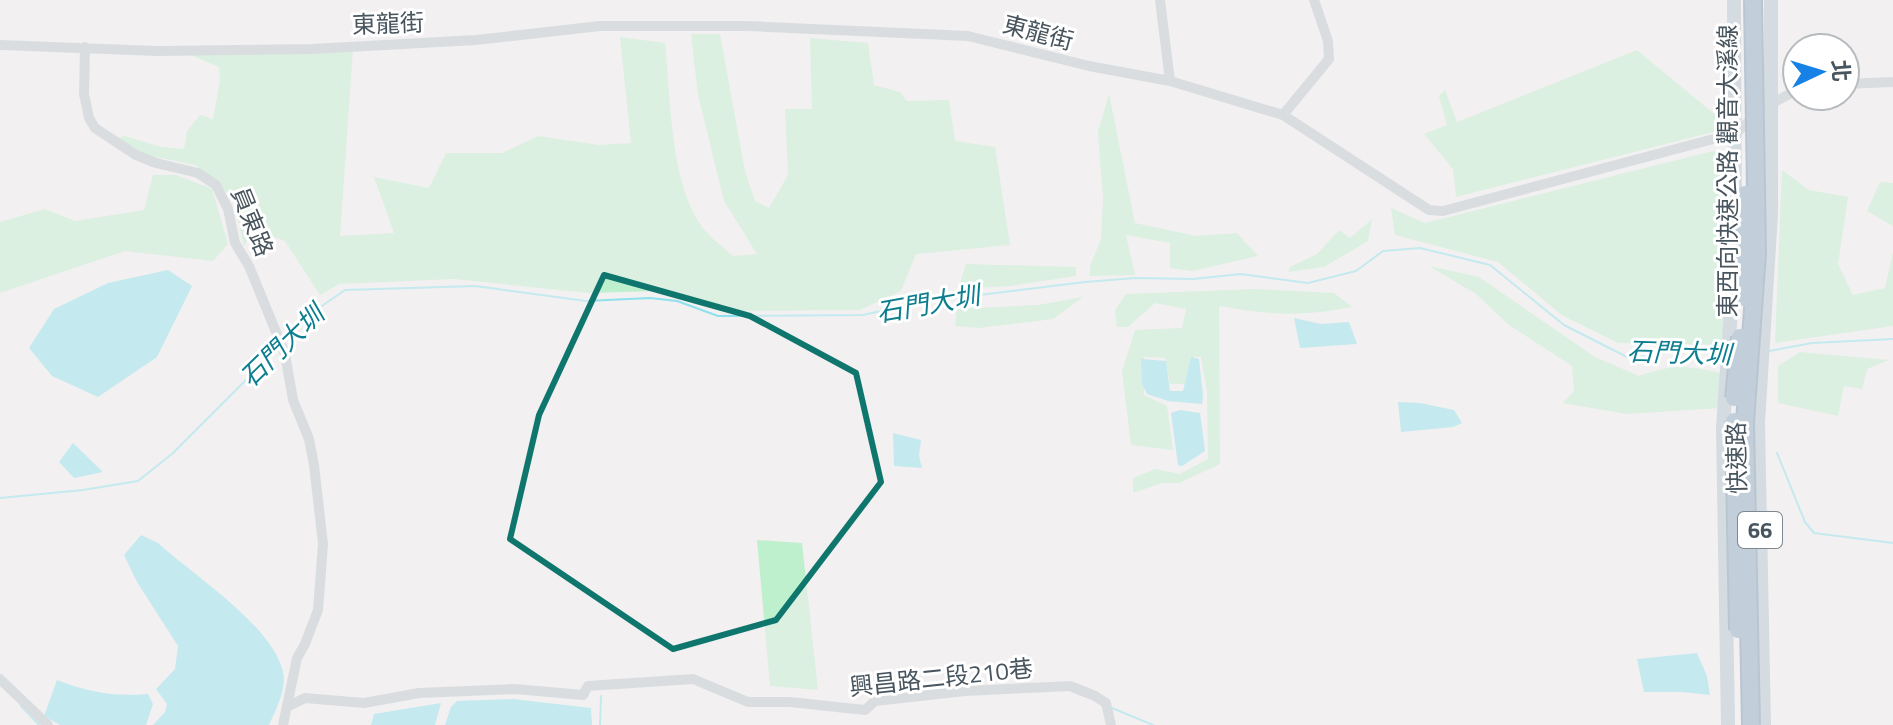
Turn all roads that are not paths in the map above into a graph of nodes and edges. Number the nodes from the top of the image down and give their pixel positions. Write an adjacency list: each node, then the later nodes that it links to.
1 (1160, 0): 9 (street)
2 (1314, 0): 14 (street)
3 (1734, 0): 15 (main road, 66)
4 (1743, 0): 22 (highway, 東西向快速公路 觀音大溪線 / 66, bridge)
5 (1753, 0): 23 (highway, 東西向快速公路 觀音大溪線 / 66, bridge)
6 (1771, 0): 13 (main road, 66)
7 (0, 45): 8 (street, 東龍街)
8 (85, 47): 9 (street, 東龍街); 17 (street, 員東路)
9 (1170, 81): 14 (street, 東龍街)
10 (1893, 82): 11 (street)
11 (1861, 83)
12 (1781, 97): 13 (street)
13 (1771, 102): 15 (street); 24 (main road, 快速路 / 66)
14 (1283, 115): 15 (street, 東龍街)
15 (1736, 133): 21 (main road, 快速路 / 66)
16 (0, 679): 18 (street)
17 (289, 706): 19 (street, 員東路); 20 (street, 興昌路二段210巷)
18 (48, 725)
19 (283, 725)
20 (1111, 725)
21 (1728, 725)
22 (1740, 725)
23 (1751, 725)
24 (1764, 725)

